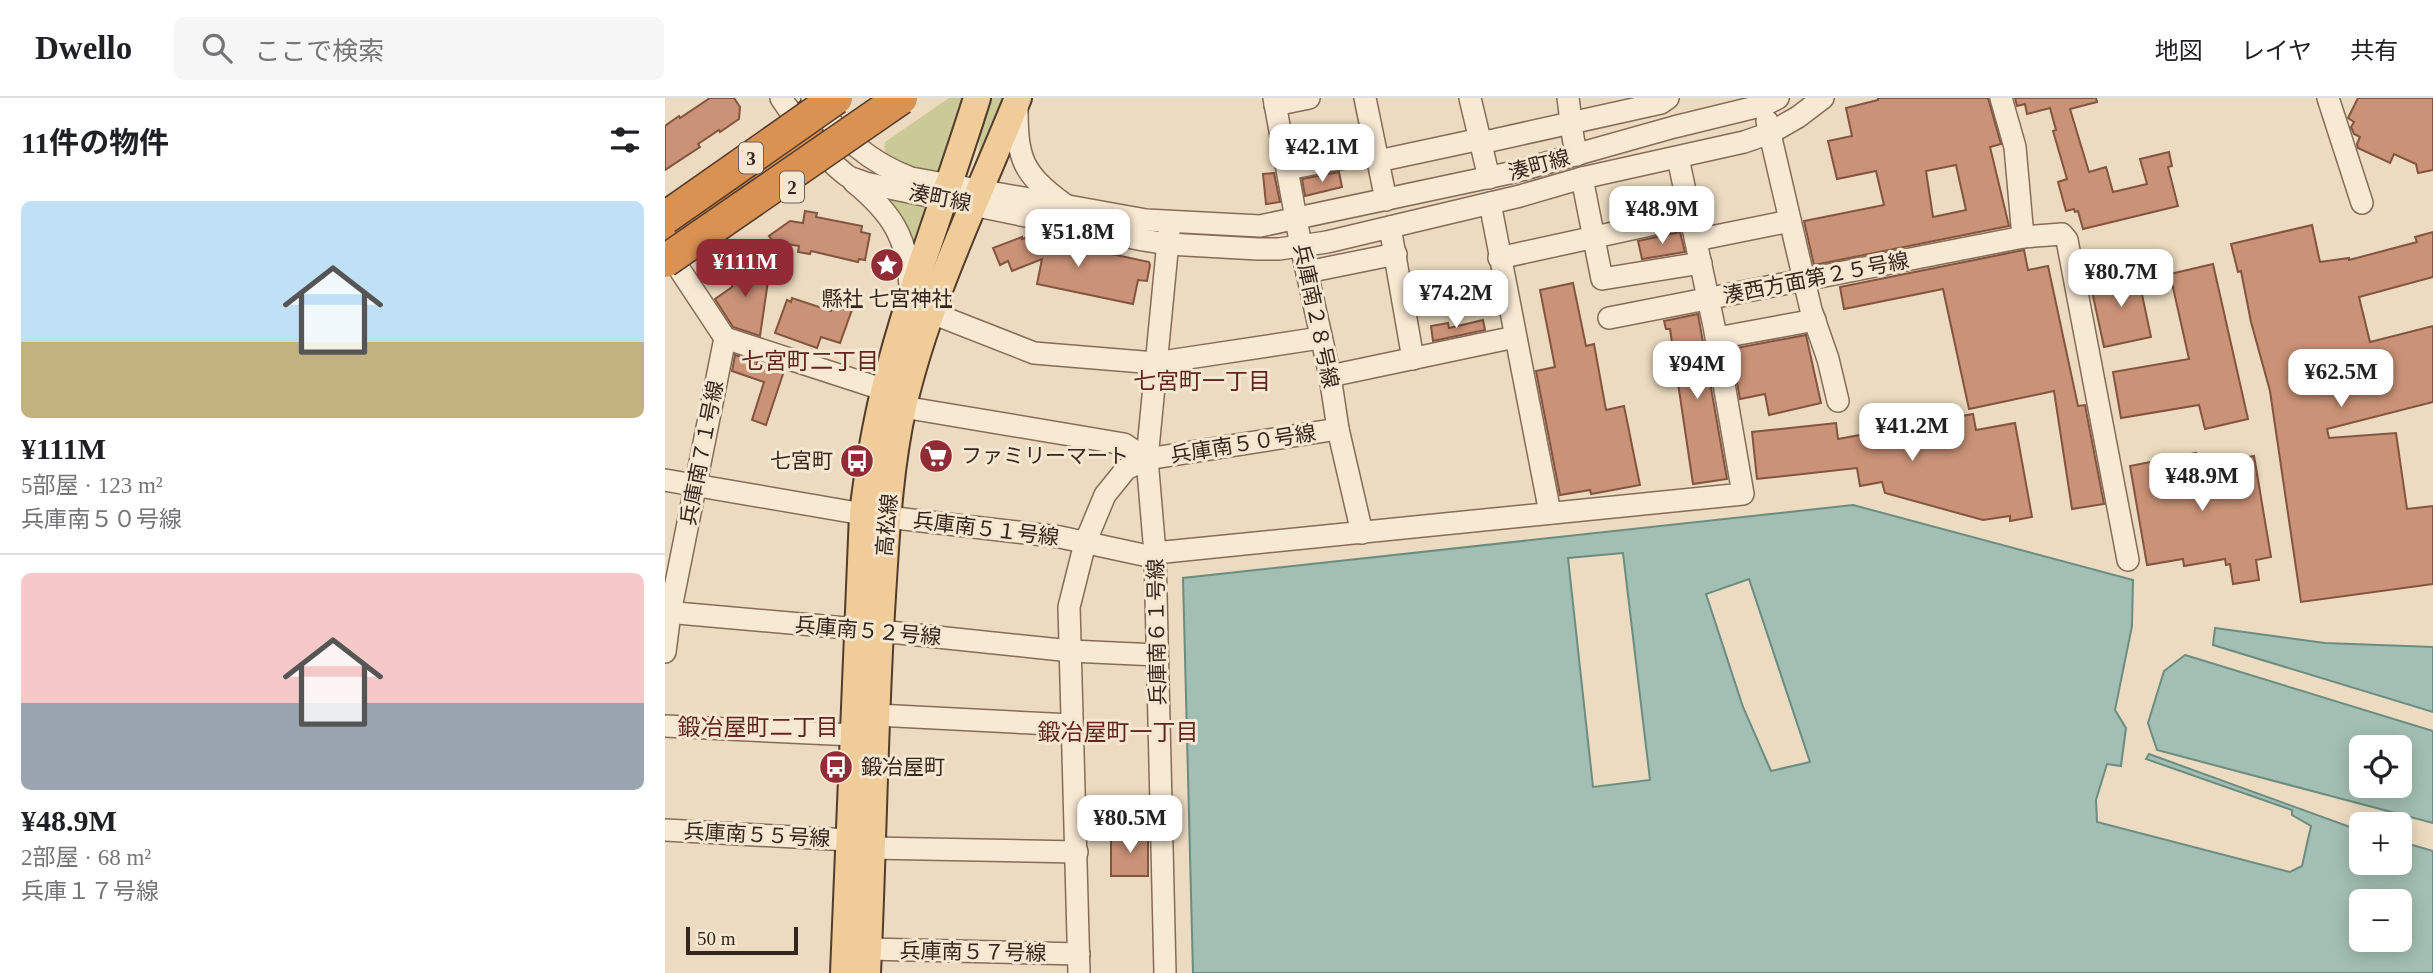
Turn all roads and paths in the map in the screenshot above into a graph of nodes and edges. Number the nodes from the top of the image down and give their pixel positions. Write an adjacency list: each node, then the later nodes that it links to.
1 (901, 98): 50 (highway, 3, bridge)
2 (920, 98): 23 (highway, 2)
3 (977, 98): 28 (main road, 高松線)
4 (1308, 98): 14 (street)
5 (1365, 98): 21 (street)
6 (1471, 98): 19 (street)
7 (1568, 98): 16 (street)
8 (1823, 98): 18 (street, 湊町線)
9 (2001, 98): 43 (street)
10 (2328, 98): 33 (street)
11 (1667, 99): 16 (street); 17 (street)
12 (1017, 100): 29 (main road, 高松線); 35 (street)
13 (1768, 100): 17 (street, 湊町線); 18 (street)
14 (1274, 101): 24 (street, 兵庫南２８号線)
15 (809, 106): 23 (street, 湊町線); 23 (street, 湊町線); 27 (highway); 30 (highway); 37 (highway, 3, bridge)
16 (1571, 123): 19 (street); 20 (street)
17 (1674, 127): 20 (street, 湊町線)
18 (1770, 133): 22 (street, 湊町線); 34 (street, 湊町線); 39 (street)
19 (1480, 141): 21 (street); 25 (street)
20 (1577, 155): 25 (street, 湊町線)
21 (1377, 156): 24 (street); 31 (street)
22 (1678, 158): 26 (street, 湊町線); 36 (street)
23 (837, 162): 27 (highway); 28 (street, 湊町線); 28 (street, 湊町線); 50 (highway, 2); 56 (street)
24 (1287, 169): 38 (street, 兵庫南２８号線)
25 (1489, 178): 31 (street, 湊町線)
26 (1582, 178): 32 (street, 湊町線); 42 (street)
27 (740, 188): 44 (highway)
28 (947, 193): 29 (street, 湊町線); 56 (main road, 高松線)
29 (976, 198): 35 (street, 湊町線); 41 (street, 湊町線); 56 (main road, 高松線)
30 (665, 200)
31 (1386, 200): 38 (street, 湊町線)
32 (1490, 203): 40 (street, 湊町線); 48 (street)
33 (2362, 203)
34 (1448, 204): 38 (street, 湊町線); 46 (street, 湊町線)
35 (1066, 205): 41 (street, 湊町線)
36 (1691, 216): 42 (street); 45 (street)
37 (665, 218)
38 (1296, 219): 41 (street, 湊町線); 46 (street, 兵庫南２８号線)
39 (1790, 221): 45 (street); 53 (street)
40 (1390, 227): 46 (street, 湊町線); 47 (street)
41 (1169, 233): 46 (street, 湊町線); 64 (street, 兵庫南６１号線)
42 (1594, 237): 48 (street); 49 (street)
43 (2023, 237): 53 (street, 湊西方面第２５号線); 77 (street, 湊西方面第２５号線)
44 (665, 239)
45 (1696, 240): 49 (street)
46 (1301, 246): 51 (street, 兵庫南２８号線)
47 (1396, 254): 51 (street); 55 (street)
48 (1499, 258): 52 (street)
49 (1701, 263): 54 (street)
50 (669, 268): 60 (street)
51 (1307, 272): 61 (street, 兵庫南２８号線)
52 (1503, 280): 55 (street); 59 (street)
53 (1804, 281): 54 (street, 湊西方面第２５号線); 58 (street)
54 (1709, 299): 57 (street, 湊西方面第２５号線); 62 (street)
55 (1403, 300): 63 (street)
56 (921, 307): 64 (street); 66 (main road, 高松線)
57 (1609, 318)
58 (1815, 320): 62 (street); 67 (street)
59 (1515, 337): 63 (street); 72 (street)
60 (725, 338): 66 (street, 兵庫南５０号線); 71 (street, 兵庫南７１号線)
61 (1320, 338): 64 (street); 65 (street, 兵庫南２８号線)
62 (1717, 338): 72 (street, 兵庫南５１号線)
63 (1413, 359): 65 (street)
64 (1155, 363): 69 (street, 兵庫南６１号線)
65 (1329, 376): 68 (street, 兵庫南２８号線)
66 (894, 399): 69 (street, 兵庫南５０号線); 73 (main road, 高松線)
67 (1838, 401)
68 (1338, 429): 69 (street, 兵庫南５０号線); 74 (street, 兵庫南２８号線)
69 (1147, 459): 75 (street); 76 (street, 兵庫南６１号線)
70 (665, 480): 71 (street, 兵庫南５１号線)
71 (696, 486): 73 (street, 兵庫南５１号線); 78 (street, 兵庫南７１号線)
72 (1550, 513): 74 (street, 兵庫南５１号線)
73 (875, 516): 75 (street, 兵庫南５１号線); 79 (main road, 高松線)
74 (1361, 533): 76 (street, 兵庫南５１号線)
75 (1085, 543): 76 (street, 兵庫南５１号線); 81 (street)
76 (1155, 553): 82 (street, 兵庫南６１号線)
77 (2127, 560)
78 (668, 613): 79 (street, 兵庫南５２号線); 80 (street, 兵庫南７１号線)
79 (869, 630): 81 (street, 兵庫南５２号線); 83 (main road, 高松線); 86 (main road, 高松線)
80 (665, 652)
81 (1071, 652): 82 (street, 兵庫南５２号線); 84 (street)
82 (1157, 655): 87 (street, 兵庫南６１号線)
83 (876, 715): 84 (street); 90 (main road, 高松線)
84 (1072, 725): 88 (street)
85 (665, 726): 86 (street)
86 (854, 735): 90 (main road, 高松線)
87 (1161, 820): 88 (street); 95 (street, 兵庫南６１号線)
88 (1076, 822): 91 (street)
89 (665, 830): 90 (street, 兵庫南５５号線)
90 (860, 844): 91 (street, 兵庫南５５号線); 92 (main road, 高松線); 94 (main road, 高松線)
91 (1077, 852): 93 (street)
92 (867, 961): 93 (street, 兵庫南５７号線)
93 (1079, 964)
94 (844, 973)
95 (1165, 973)

